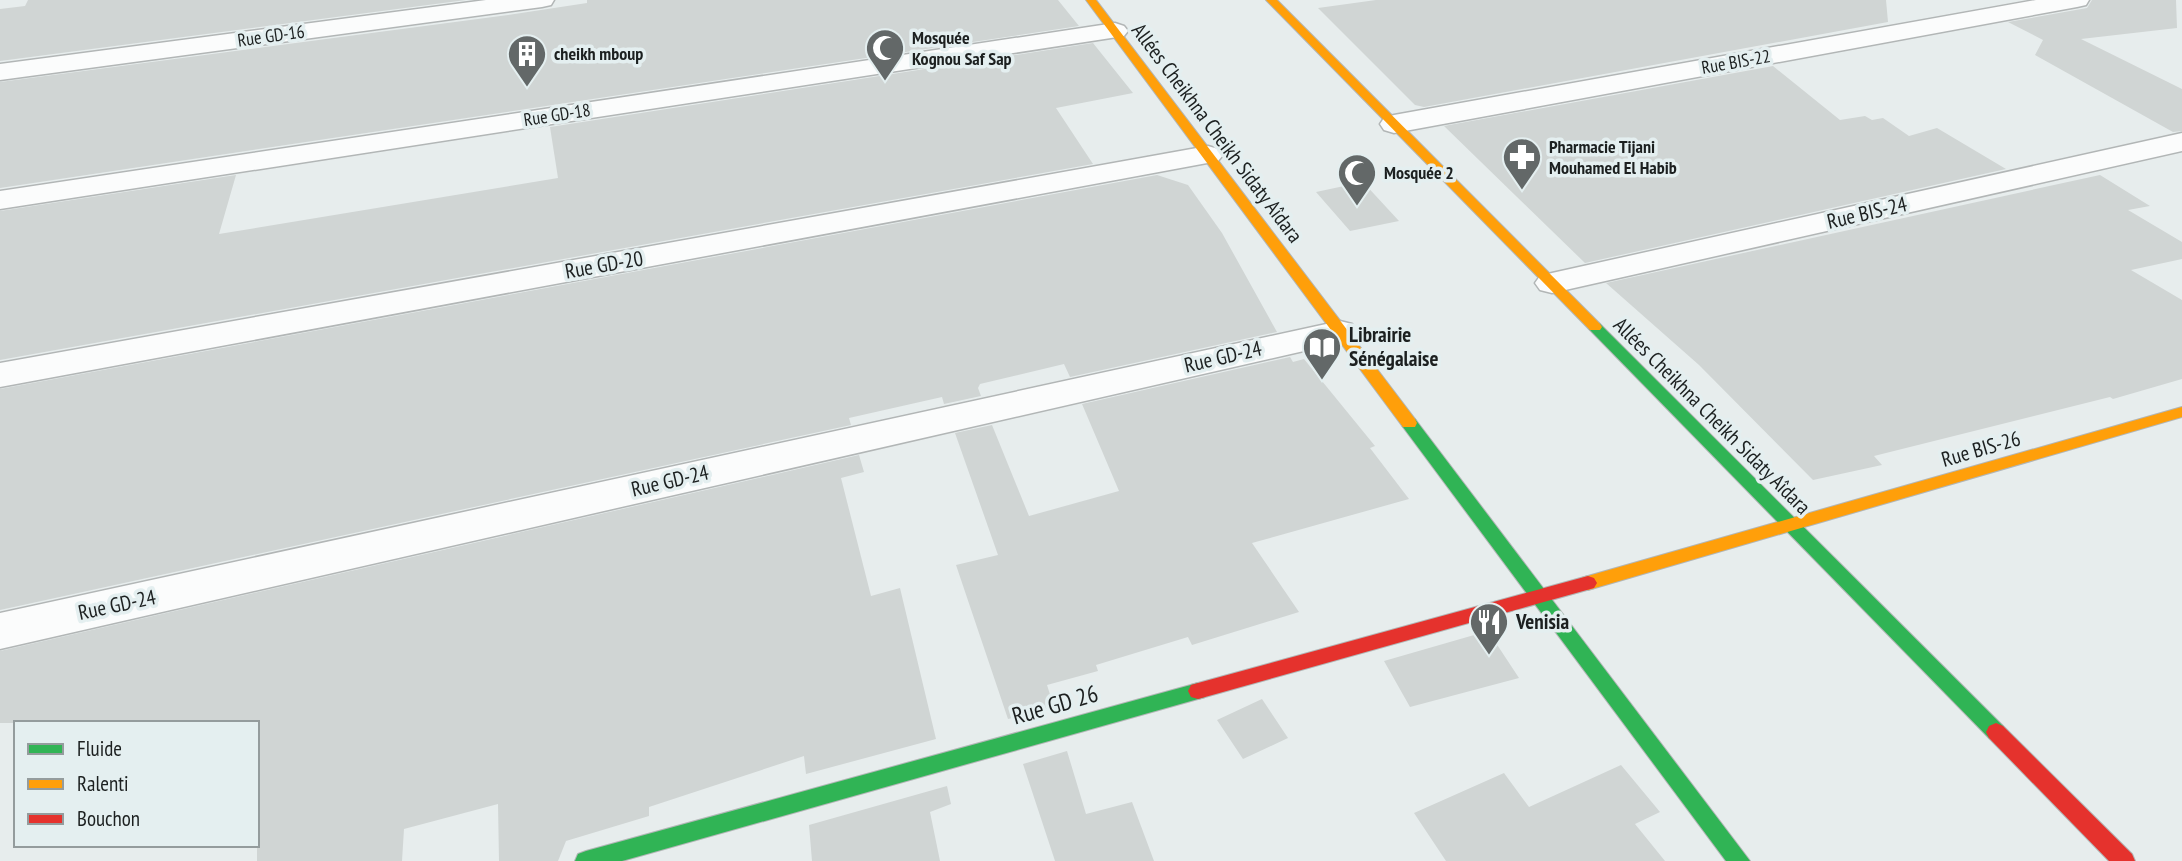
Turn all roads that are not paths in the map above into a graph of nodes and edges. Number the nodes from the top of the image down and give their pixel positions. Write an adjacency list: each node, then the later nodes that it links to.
1 (542, 0): 6 (street, Rue GD-16)
2 (1091, 0): 5 (main road, Allées Cheikhna Cheikh Sidaty Aîdara)
3 (2077, 0): 7 (street, Rue BIS-22)
4 (1278, 1): 7 (main road, Allées Cheikhna Cheikh Sidaty Aîdara)
5 (1115, 31): 9 (main road, Allées Cheikhna Cheikh Sidaty Aîdara); 10 (street, Rue GD-18)
6 (0, 72)
7 (1394, 124): 11 (main road, Allées Cheikhna Cheikh Sidaty Aîdara)
8 (2182, 142): 11 (street, Rue BIS-24)
9 (1208, 155): 12 (main road, Allées Cheikhna Cheikh Sidaty Aîdara); 13 (street, Rue GD-20)
10 (0, 200)
11 (1552, 283): 15 (main road, Allées Cheikhna Cheikh Sidaty Aîdara)
12 (1340, 332): 17 (main road, Allées Cheikhna Cheikh Sidaty Aîdara); 18 (street, Rue GD-24)
13 (0, 375)
14 (2182, 412): 15 (main road, Rue BIS-26)
15 (1791, 526): 16 (main road, Rue BIS-26); 21 (main road, Allées Cheikhna Cheikh Sidaty Aîdara)
16 (1747, 537): 17 (main road, Rue GD 26)
17 (1537, 594): 19 (main road, Rue GD 26); 20 (main road, Allées Cheikhna Cheikh Sidaty Aîdara)
18 (0, 631)
19 (586, 861)
20 (1738, 861)
21 (2124, 861)

